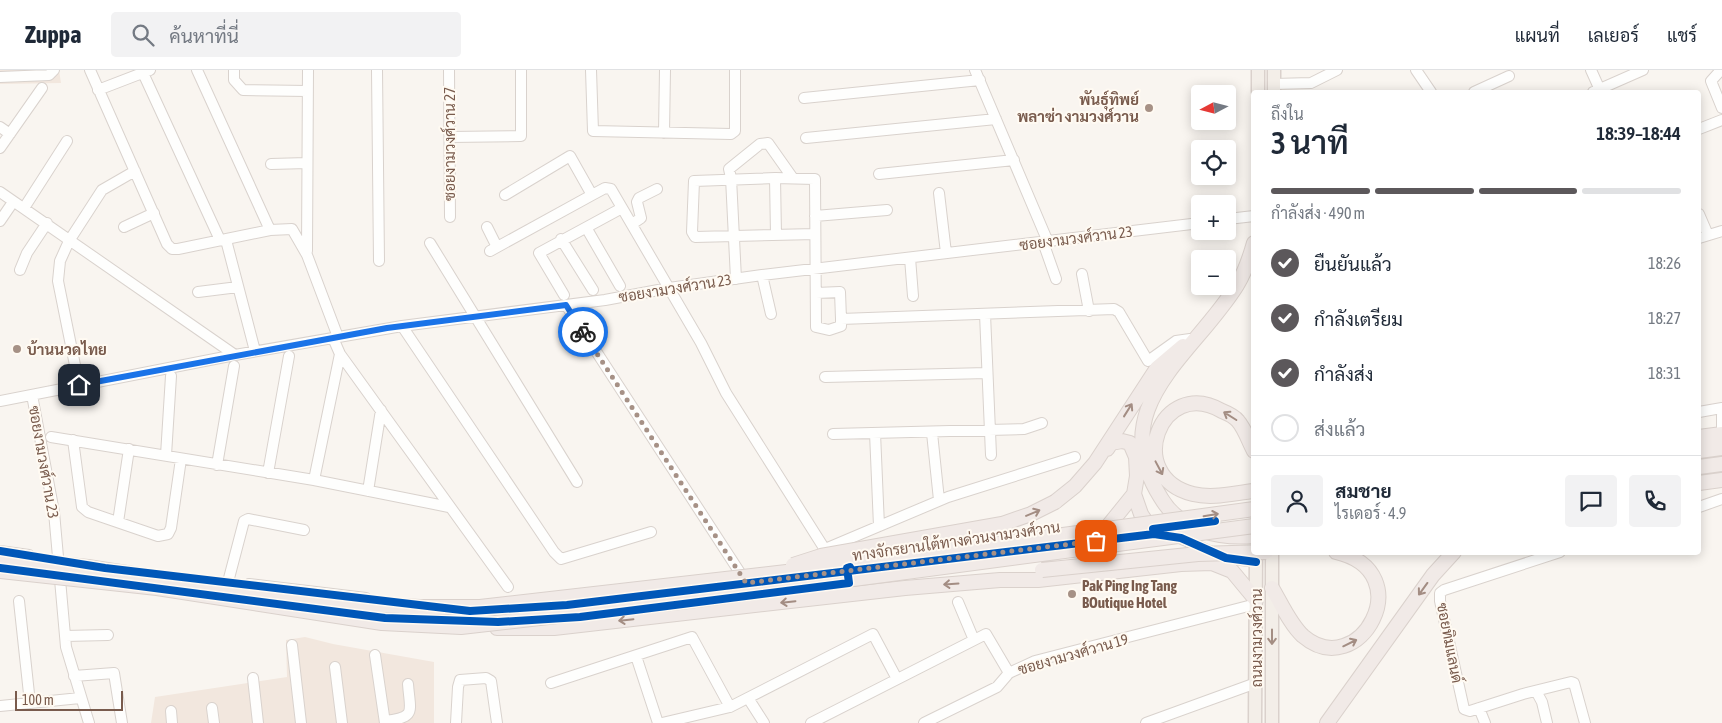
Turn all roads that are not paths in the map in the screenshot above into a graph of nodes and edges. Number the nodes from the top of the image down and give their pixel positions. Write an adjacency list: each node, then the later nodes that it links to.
1 (54, 70): 21 (street)
2 (90, 70): 25 (street)
3 (197, 70): 73 (street)
4 (234, 70): 31 (street)
5 (308, 70): 31 (street)
6 (377, 70): 88 (street)
7 (449, 70): 40 (street, ซอยงามวงศ์วาน 27)
8 (521, 70): 40 (street)
9 (592, 70): 38 (street)
10 (665, 70): 38 (street)
11 (735, 70): 38 (street)
12 (1258, 70): 26 (main road)
13 (1274, 70): 24 (main road)
14 (1337, 70): 24 (street)
15 (1416, 70): 27 (street)
16 (1591, 70): 29 (street)
17 (1643, 70): 30 (street)
18 (1721, 70): 33 (street)
19 (146, 72): 25 (street); 80 (street)
20 (978, 75): 32 (street); 34 (street)
21 (0, 76)
22 (1509, 76): 28 (street)
23 (42, 88): 39 (street)
24 (1274, 88)
25 (98, 90): 47 (street)
26 (1258, 90)
27 (1430, 90)
28 (1478, 90)
29 (1596, 90)
30 (1598, 90)
31 (308, 91): 45 (street)
32 (804, 98)
33 (1722, 108)
34 (996, 119): 41 (street); 44 (street)
35 (1722, 120): 37 (street)
36 (0, 127): 39 (street)
37 (1701, 128)
38 (664, 132)
39 (10, 134): 43 (street)
40 (450, 137): 64 (street, ซอยงามวงศ์วาน 27)
41 (806, 138)
42 (67, 141): 58 (street)
43 (0, 148)
44 (1014, 160): 48 (street); 82 (street)
45 (307, 163): 46 (street); 86 (street)
46 (271, 164)
47 (135, 171): 61 (street); 81 (street)
48 (879, 174)
49 (792, 177): 50 (street); 51 (street); 62 (street)
50 (731, 178): 51 (street); 77 (street); 77 (street)
51 (775, 178): 76 (street)
52 (657, 189): 69 (street)
53 (0, 192): 57 (street)
54 (938, 193): 85 (street)
55 (505, 194): 56 (street)
56 (592, 195): 59 (street); 71 (street)
57 (13, 202): 58 (street); 66 (street)
58 (24, 208): 68 (street)
59 (622, 208): 69 (street); 72 (street)
60 (887, 210): 62 (street)
61 (154, 213): 70 (street); 80 (street)
62 (815, 216): 75 (street)
63 (1251, 216): 65 (street)
64 (450, 217)
65 (1236, 218)
66 (0, 222)
67 (1191, 223): 82 (street, ซอยงามวงศ์วาน 23)
68 (46, 224): 81 (street); 90 (street)
69 (632, 224): 97 (street)
70 (124, 227)
71 (487, 227)
72 (586, 229): 79 (street); 95 (street)
73 (270, 230): 80 (street); 86 (street)
74 (1722, 231): 78 (street)
75 (815, 234): 76 (street); 89 (street)
76 (776, 235): 77 (street)
77 (732, 237): 93 (street)
78 (1703, 237)
79 (561, 239): 98 (street); 102 (street)
80 (223, 240): 96 (street)
81 (69, 241): 114 (street); 120 (street)
82 (1046, 242): 85 (street, ซอยงามวงศ์วาน 23); 94 (street)
83 (430, 244): 107 (street)
84 (1251, 250): 103 (highway)
85 (946, 253): 87 (street, ซอยงามวงศ์วาน 23)
86 (307, 254): 110 (street)
87 (910, 258): 89 (street, ซอยงามวงศ์วาน 23); 101 (street)
88 (379, 261)
89 (816, 268): 92 (street, ซอยงามวงศ์วาน 23); 100 (street)
90 (20, 270)
91 (1082, 274): 104 (street)
92 (762, 275): 93 (street, ซอยงามวงศ์วาน 23); 105 (street)
93 (736, 279): 97 (street, ซอยงามวงศ์วาน 23)
94 (1056, 279)
95 (620, 286)
96 (238, 287): 99 (street); 112 (street)
97 (669, 288): 102 (street, ซอยงามวงศ์วาน 23); 170 (street)
98 (593, 290)
99 (198, 292)
100 (816, 293): 108 (street); 108 (street)
101 (913, 296)
102 (565, 300): 107 (street, ซอยงามวงศ์วาน 23); 185 (street)
103 (1220, 308): 111 (highway); 168 (highway, bridge)
104 (1089, 311): 106 (street); 111 (street)
105 (771, 314)
106 (985, 314): 108 (street); 117 (street)
107 (474, 317): 109 (street, ซอยงามวงศ์วาน 23); 152 (street)
108 (841, 319)
109 (402, 326): 110 (street, ซอยงามวงศ์วาน 23); 166 (street)
110 (335, 338): 112 (street, ซอยงามวงศ์วาน 23); 113 (street)
111 (1190, 339): 145 (highway, one-way to 111)
112 (255, 351): 114 (street, ซอยงามวงศ์วาน 23)
113 (340, 354): 124 (street); 150 (street)
114 (235, 355): 120 (street, ซอยงามวงศ์วาน 23)
115 (288, 356): 149 (street)
116 (234, 366): 147 (street)
117 (987, 373): 119 (street); 129 (street)
118 (171, 376): 141 (street)
119 (825, 377)
120 (79, 385): 121 (street, ซอยงามวงศ์วาน 23)
121 (32, 395): 122 (street); 179 (street, ซอยงามวงศ์วาน 23)
122 (0, 401)
123 (1722, 408): 125 (street)
124 (381, 410): 154 (street); 160 (street)
125 (1701, 412)
126 (1722, 415): 128 (street)
127 (1042, 423): 129 (street)
128 (1722, 429)
129 (990, 431): 131 (street); 142 (street)
130 (875, 433): 131 (street); 132 (street); 163 (street)
131 (932, 433): 158 (street)
132 (833, 434)
133 (1722, 434): 135 (highway)
134 (51, 437): 136 (street)
135 (1701, 437)
136 (73, 440): 139 (street); 162 (street)
137 (1251, 446): 155 (highway, one-way to 155)
138 (1722, 448): 140 (highway)
139 (129, 449): 141 (street); 162 (street)
140 (1701, 451)
141 (166, 455): 144 (street)
142 (991, 455)
143 (1075, 457): 158 (street)
144 (181, 459): 147 (street); 162 (street)
145 (1096, 463): 156 (highway); 182 (highway, one-way to 145, bridge)
146 (1722, 464): 148 (highway)
147 (218, 465): 149 (street)
148 (1701, 468)
149 (268, 473): 150 (street)
150 (314, 480): 154 (street)
151 (1722, 480): 153 (highway)
152 (577, 482)
153 (1701, 483)
154 (368, 491): 160 (street)
155 (1251, 491)
156 (1134, 494): 167 (highway); 169 (highway)
157 (1722, 499): 159 (street)
158 (939, 500): 163 (street)
159 (1701, 506)
160 (448, 507): 187 (street)
161 (1251, 509): 182 (highway, one-way to 161, bridge)
162 (118, 522)
163 (879, 526): 170 (street)
164 (1251, 526): 192 (highway, bridge)
165 (304, 530): 184 (street)
166 (651, 532)
167 (1154, 534): 169 (street); 176 (street)
168 (1251, 536)
169 (1096, 541): 178 (street)
170 (825, 549): 181 (street)
171 (0, 551): 179 (street)
172 (1272, 555): 188 (main road, ถนนงามวงศ์วาน)
173 (1347, 555): 188 (highway, one-way to 173)
174 (1451, 555): 234 (highway, one-way to 234)
175 (1551, 555): 214 (street, ซอยทิมแลนด์)
176 (1259, 556): 183 (highway, bridge); 191 (main road, ถนนงามวงศ์วาน)
177 (0, 558): 182 (highway, bridge)
178 (974, 558): 181 (street); 183 (highway); 186 (highway)
179 (58, 560): 184 (street); 194 (street, ซอยงามวงศ์วาน 23)
180 (0, 571): 192 (highway, bridge)
181 (839, 573): 185 (street)
182 (764, 574)
183 (1001, 579): 186 (highway); 191 (highway)
184 (228, 582): 185 (street)
185 (746, 583)
186 (972, 583): 192 (highway, one-way to 192, bridge)
187 (508, 587)
188 (1272, 588): 233 (main road, ถนนงามวงศ์วาน, one-way to 233)
189 (19, 601): 210 (street)
190 (958, 602): 195 (street)
191 (1256, 602): 200 (street, ซอยงามวงศ์วาน 19); 205 (main road, ถนนงามวงศ์วาน)
192 (461, 627)
193 (108, 635): 194 (street)
194 (65, 636): 201 (street, ซอยงามวงศ์วาน 23)
195 (974, 640): 200 (street, ซอยงามวงศ์วาน 19); 203 (street)
196 (292, 645): 222 (street)
197 (375, 655): 216 (street)
198 (636, 656): 204 (street); 212 (street); 226 (street)
199 (335, 667): 223 (street)
200 (1010, 673): 230 (street)
201 (74, 676): 208 (street, ซอยงามวงศ์วาน 23); 218 (street)
202 (253, 678): 221 (street)
203 (897, 679): 209 (street); 229 (street)
204 (552, 683)
205 (1256, 683): 231 (street); 232 (main road, ถนนงามวงศ์วาน)
206 (408, 684): 216 (street)
207 (1536, 691): 214 (street); 236 (street); 237 (street)
208 (80, 698): 210 (street); 217 (street, ซอยงามวงศ์วาน 23)
209 (748, 698): 212 (street); 228 (street)
210 (30, 703): 211 (street)
211 (0, 706)
212 (730, 707): 227 (street)
213 (212, 708): 220 (street)
214 (1479, 708): 235 (street)
215 (171, 711): 219 (street)
216 (385, 722)
217 (89, 723)
218 (122, 723)
219 (172, 723)
220 (214, 723)
221 (258, 723)
222 (301, 723)
223 (342, 723)
224 (456, 723): 225 (street)
225 (497, 723)
226 (658, 723)
227 (662, 723)
228 (764, 723)
229 (810, 723)
230 (924, 723)
231 (1146, 723)
232 (1255, 723)
233 (1272, 723)
234 (1327, 723)
235 (1484, 723)
236 (1547, 723)
237 (1585, 723)

